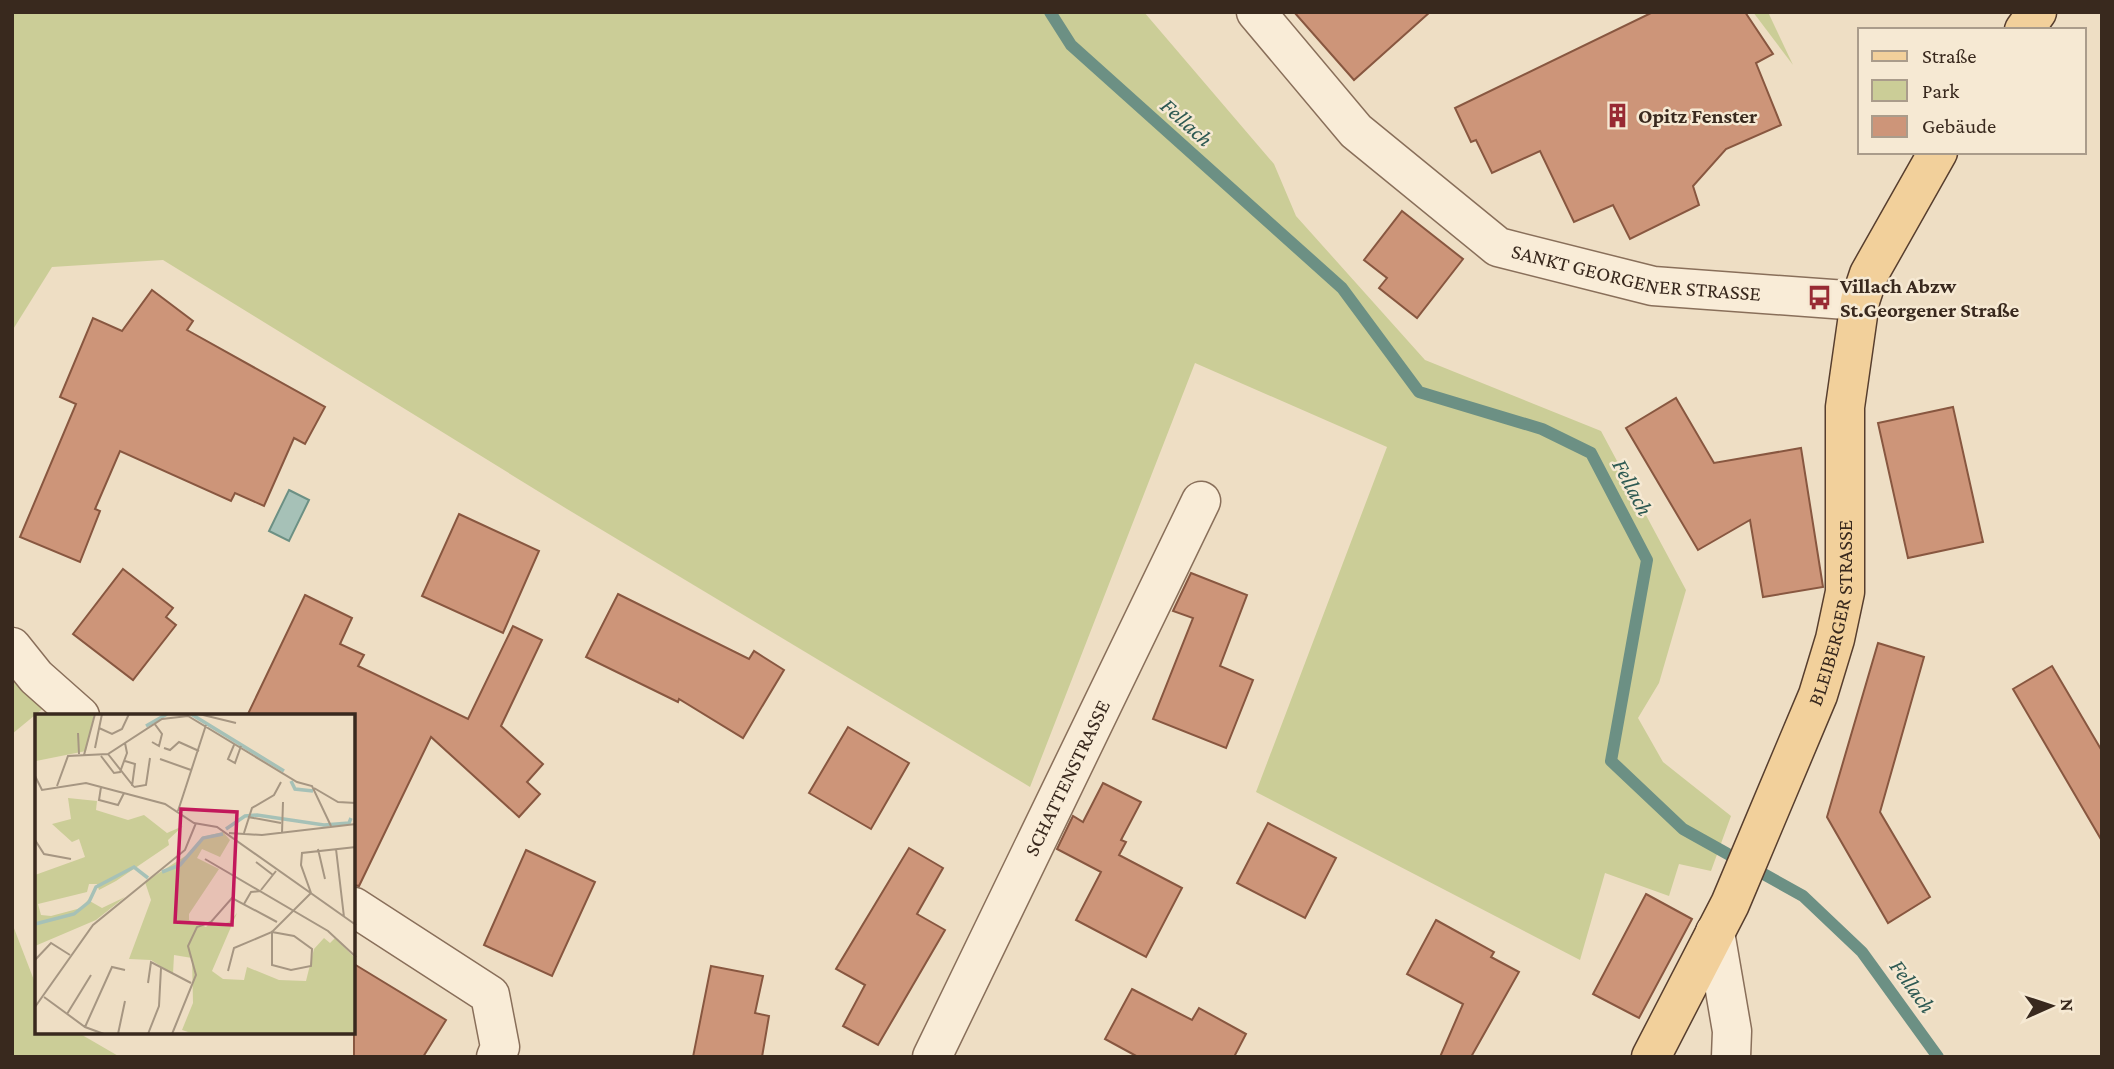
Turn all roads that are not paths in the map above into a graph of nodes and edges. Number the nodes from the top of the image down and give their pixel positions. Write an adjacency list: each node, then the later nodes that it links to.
1 (1256, 12): 5 (street, SANKT GEORGENER STRASSE)
2 (2037, 12): 3 (main road)
3 (2025, 28)
4 (1937, 154): 5 (main road, BLEIBERGER STRASSE)
5 (1860, 301): 10 (main road, BLEIBERGER STRASSE)
6 (1201, 500): 12 (street, SCHATTENSTRASSE)
7 (12, 647): 8 (street)
8 (77, 714)
9 (355, 908): 11 (street)
10 (1722, 918): 13 (main road, BLEIBERGER STRASSE); 14 (street)
11 (496, 1057)
12 (932, 1057)
13 (1651, 1057)
14 (1731, 1057)

